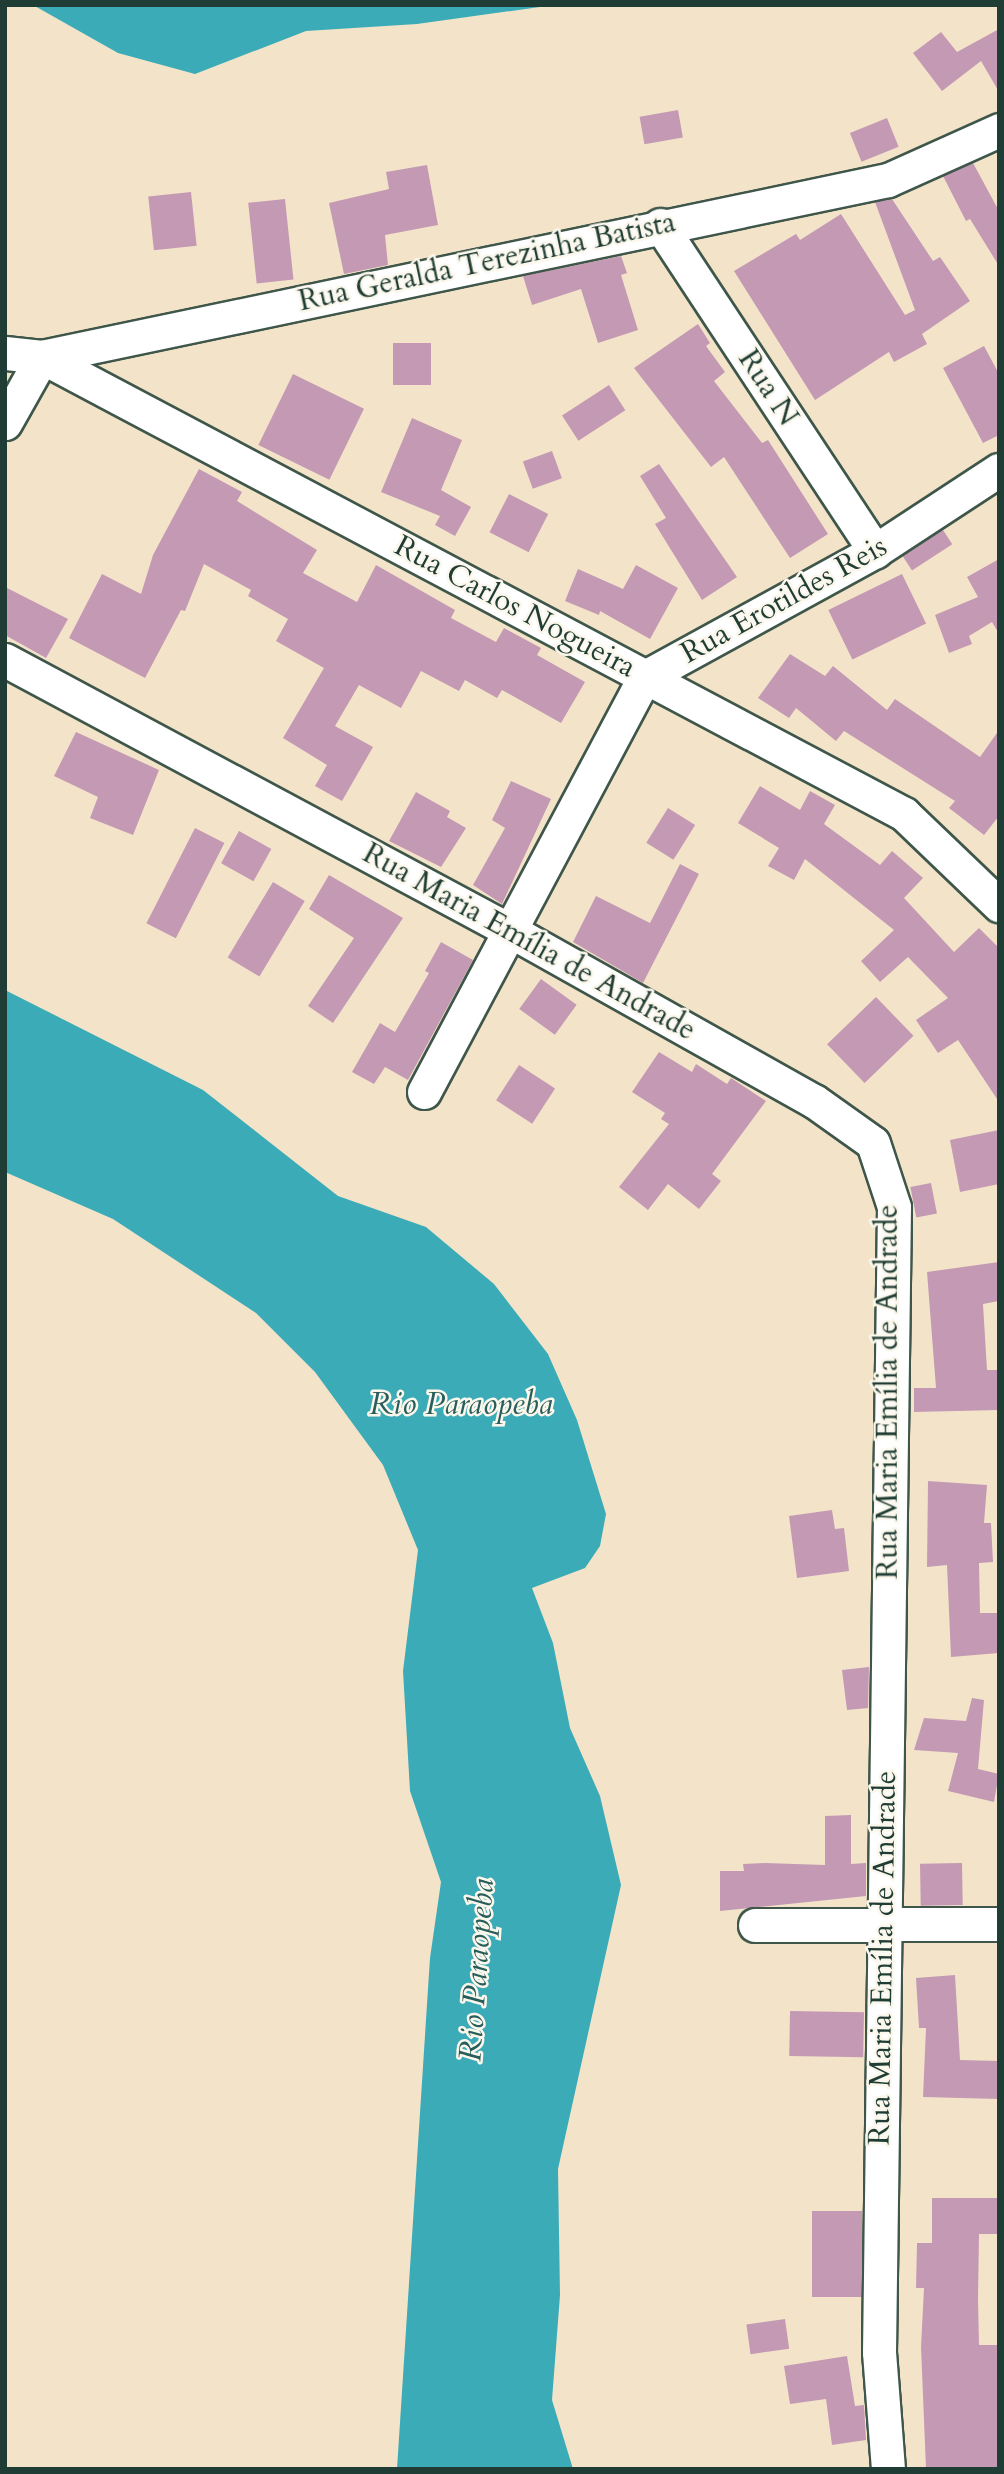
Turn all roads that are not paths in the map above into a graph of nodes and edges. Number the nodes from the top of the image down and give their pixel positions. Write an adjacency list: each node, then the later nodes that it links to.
1 (999, 130): 2 (street, Rua Geralda Terezinha Batista)
2 (660, 225): 4 (street, Rua Geralda Terezinha Batista); 7 (street, Rua N)
3 (5, 354): 4 (street, Rua Carlos Nogueira)
4 (42, 357): 5 (street); 9 (street, Rua Carlos Nogueira)
5 (5, 423)
6 (999, 470): 7 (street, Rua Erotildes Reis)
7 (875, 551): 9 (street, Rua Erotildes Reis)
8 (5, 660): 11 (street, Rua Maria Emília de Andrade)
9 (645, 677): 10 (street, Rua Carlos Nogueira); 11 (street, Rua Erotildes Reis)
10 (999, 905)
11 (509, 930): 12 (street, Rua Erotildes Reis); 13 (street, Rua Maria Emília de Andrade)
12 (424, 1092)
13 (883, 1923): 14 (street); 15 (street); 16 (street, Rua Maria Emília de Andrade)
14 (999, 1924)
15 (755, 1925)
16 (888, 2469)

